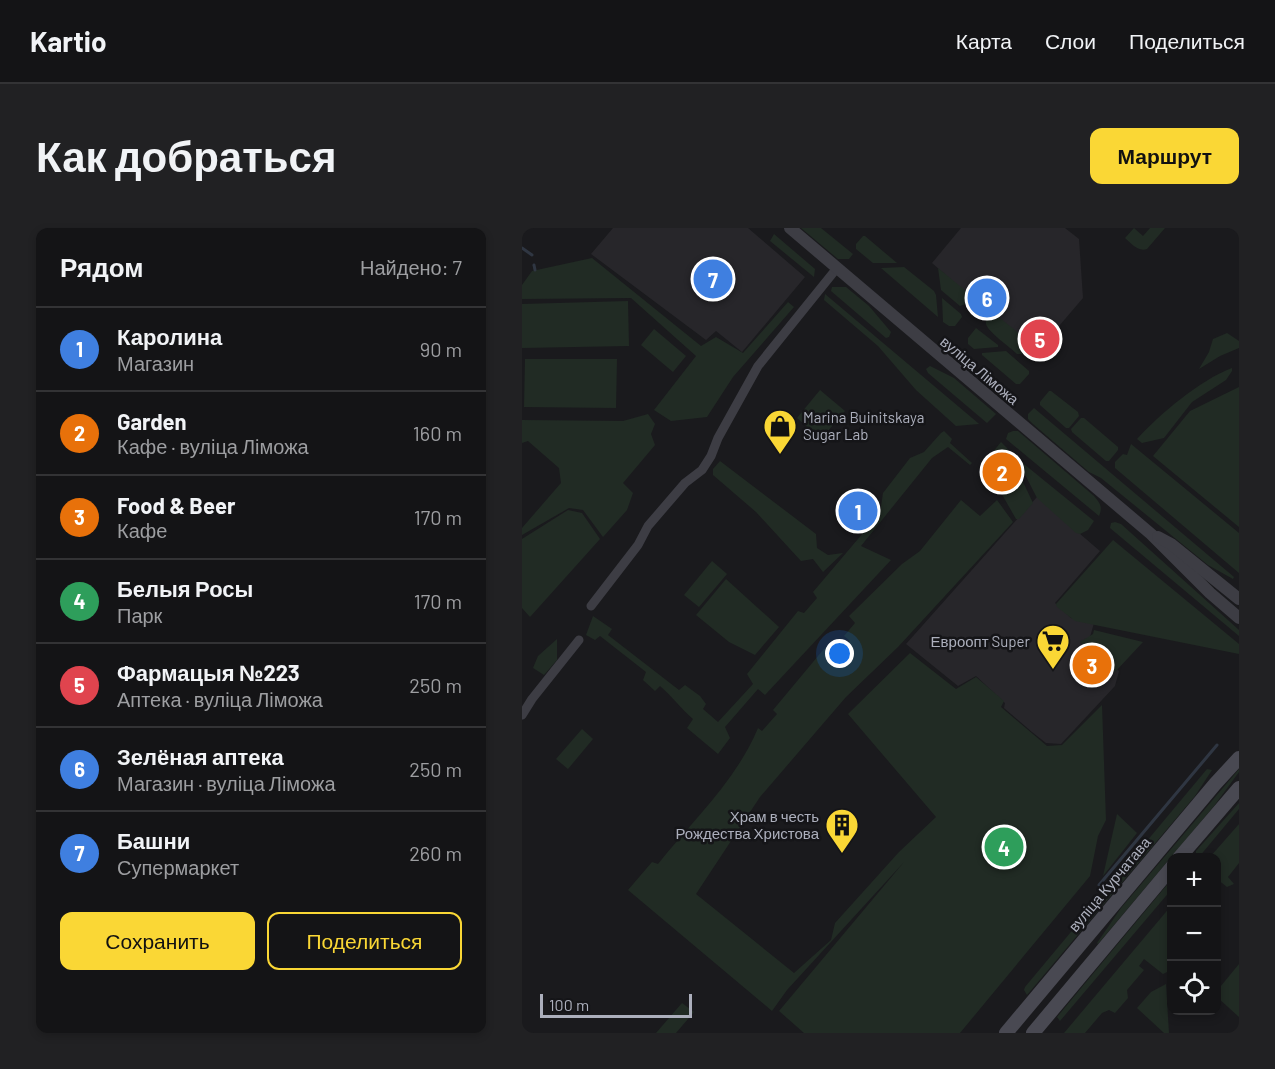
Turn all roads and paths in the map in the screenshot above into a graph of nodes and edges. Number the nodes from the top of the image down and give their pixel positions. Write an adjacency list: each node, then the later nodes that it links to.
1 (790, 228): 2 (street, вуліца Ліможа)
2 (837, 268): 3 (street, вуліца Ліможа); 5 (street)
3 (1151, 534): 4 (street, вуліца Ліможа); 6 (street, вуліца Ліможа)
4 (1239, 599)
5 (591, 606)
6 (1239, 618)
7 (579, 640): 8 (street)
8 (522, 715)
9 (1239, 758): 13 (main road, вуліца Курчатава)
10 (1239, 788): 11 (main road)
11 (1183, 853)
12 (1167, 873): 15 (main road)
13 (1017, 1020): 14 (main road, вуліца Курчатава); 15 (main road)
14 (1006, 1033)
15 (1033, 1033)

